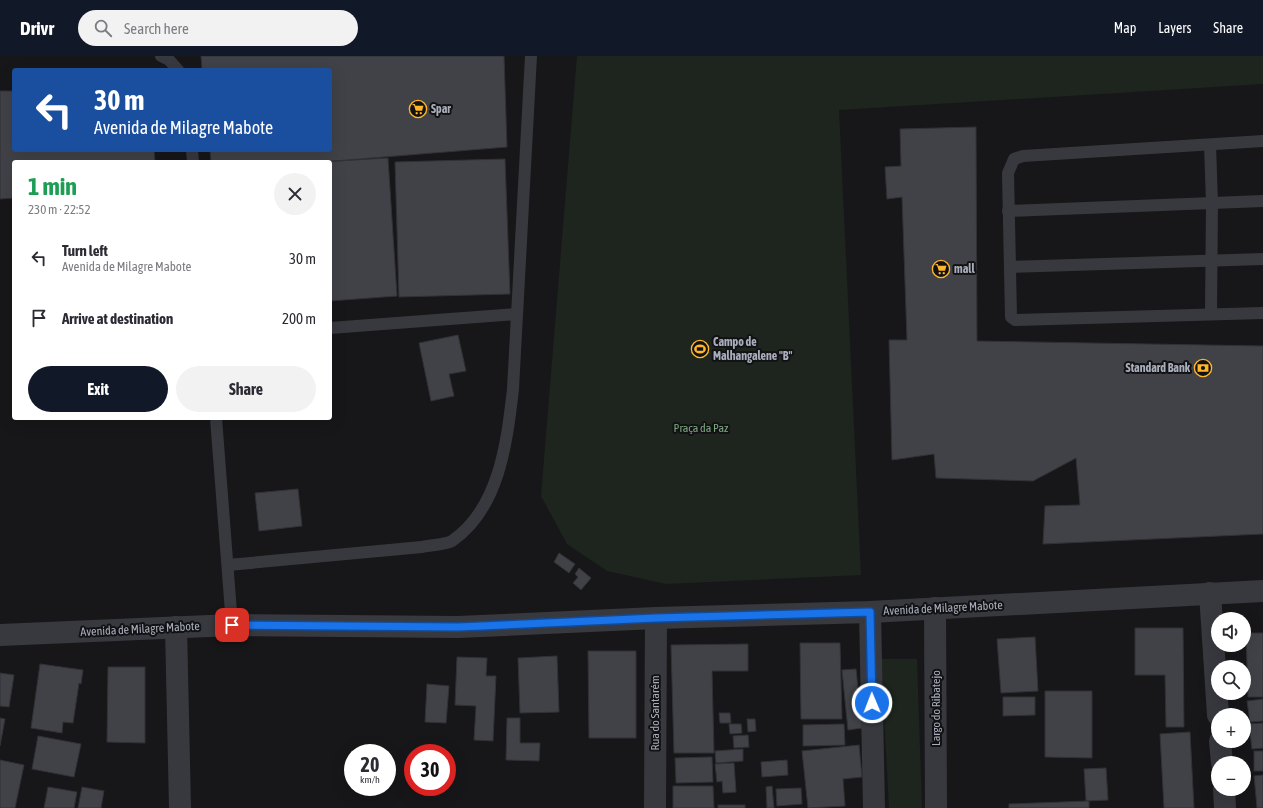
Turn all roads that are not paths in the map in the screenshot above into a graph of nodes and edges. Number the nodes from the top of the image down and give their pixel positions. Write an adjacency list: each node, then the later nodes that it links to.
1 (161, 56): 3 (lane)
2 (532, 56): 13 (lane)
3 (176, 68)
4 (1263, 141): 5 (lane)
5 (1210, 145): 7 (lane); 8 (lane)
6 (1263, 201): 7 (lane)
7 (1212, 203): 8 (lane); 10 (lane)
8 (1008, 211): 11 (lane)
9 (1263, 259): 10 (lane)
10 (1211, 261): 11 (lane); 14 (lane)
11 (1011, 267): 14 (lane)
12 (1263, 313): 14 (lane)
13 (517, 314): 15 (lane); 17 (lane)
14 (1211, 314)
15 (332, 328)
16 (216, 420): 17 (lane)
17 (228, 565): 23 (lane)
18 (1263, 591): 19 (street, Avenida de Milagre Mabote)
19 (1210, 593): 20 (street, Avenida de Milagre Mabote); 26 (street)
20 (935, 608): 21 (street, Avenida de Milagre Mabote); 31 (street, Largo do Ribatejo)
21 (870, 612): 22 (street, Avenida de Milagre Mabote); 30 (street)
22 (656, 618): 23 (street, Avenida de Milagre Mabote); 29 (street, Rua do Santarém)
23 (232, 625): 24 (street, Avenida de Milagre Mabote)
24 (176, 627): 25 (street, Avenida de Milagre Mabote); 28 (street)
25 (0, 635)
26 (1218, 708)
27 (1224, 796): 32 (street)
28 (180, 808)
29 (655, 808)
30 (874, 808)
31 (936, 808)
32 (1225, 808)

